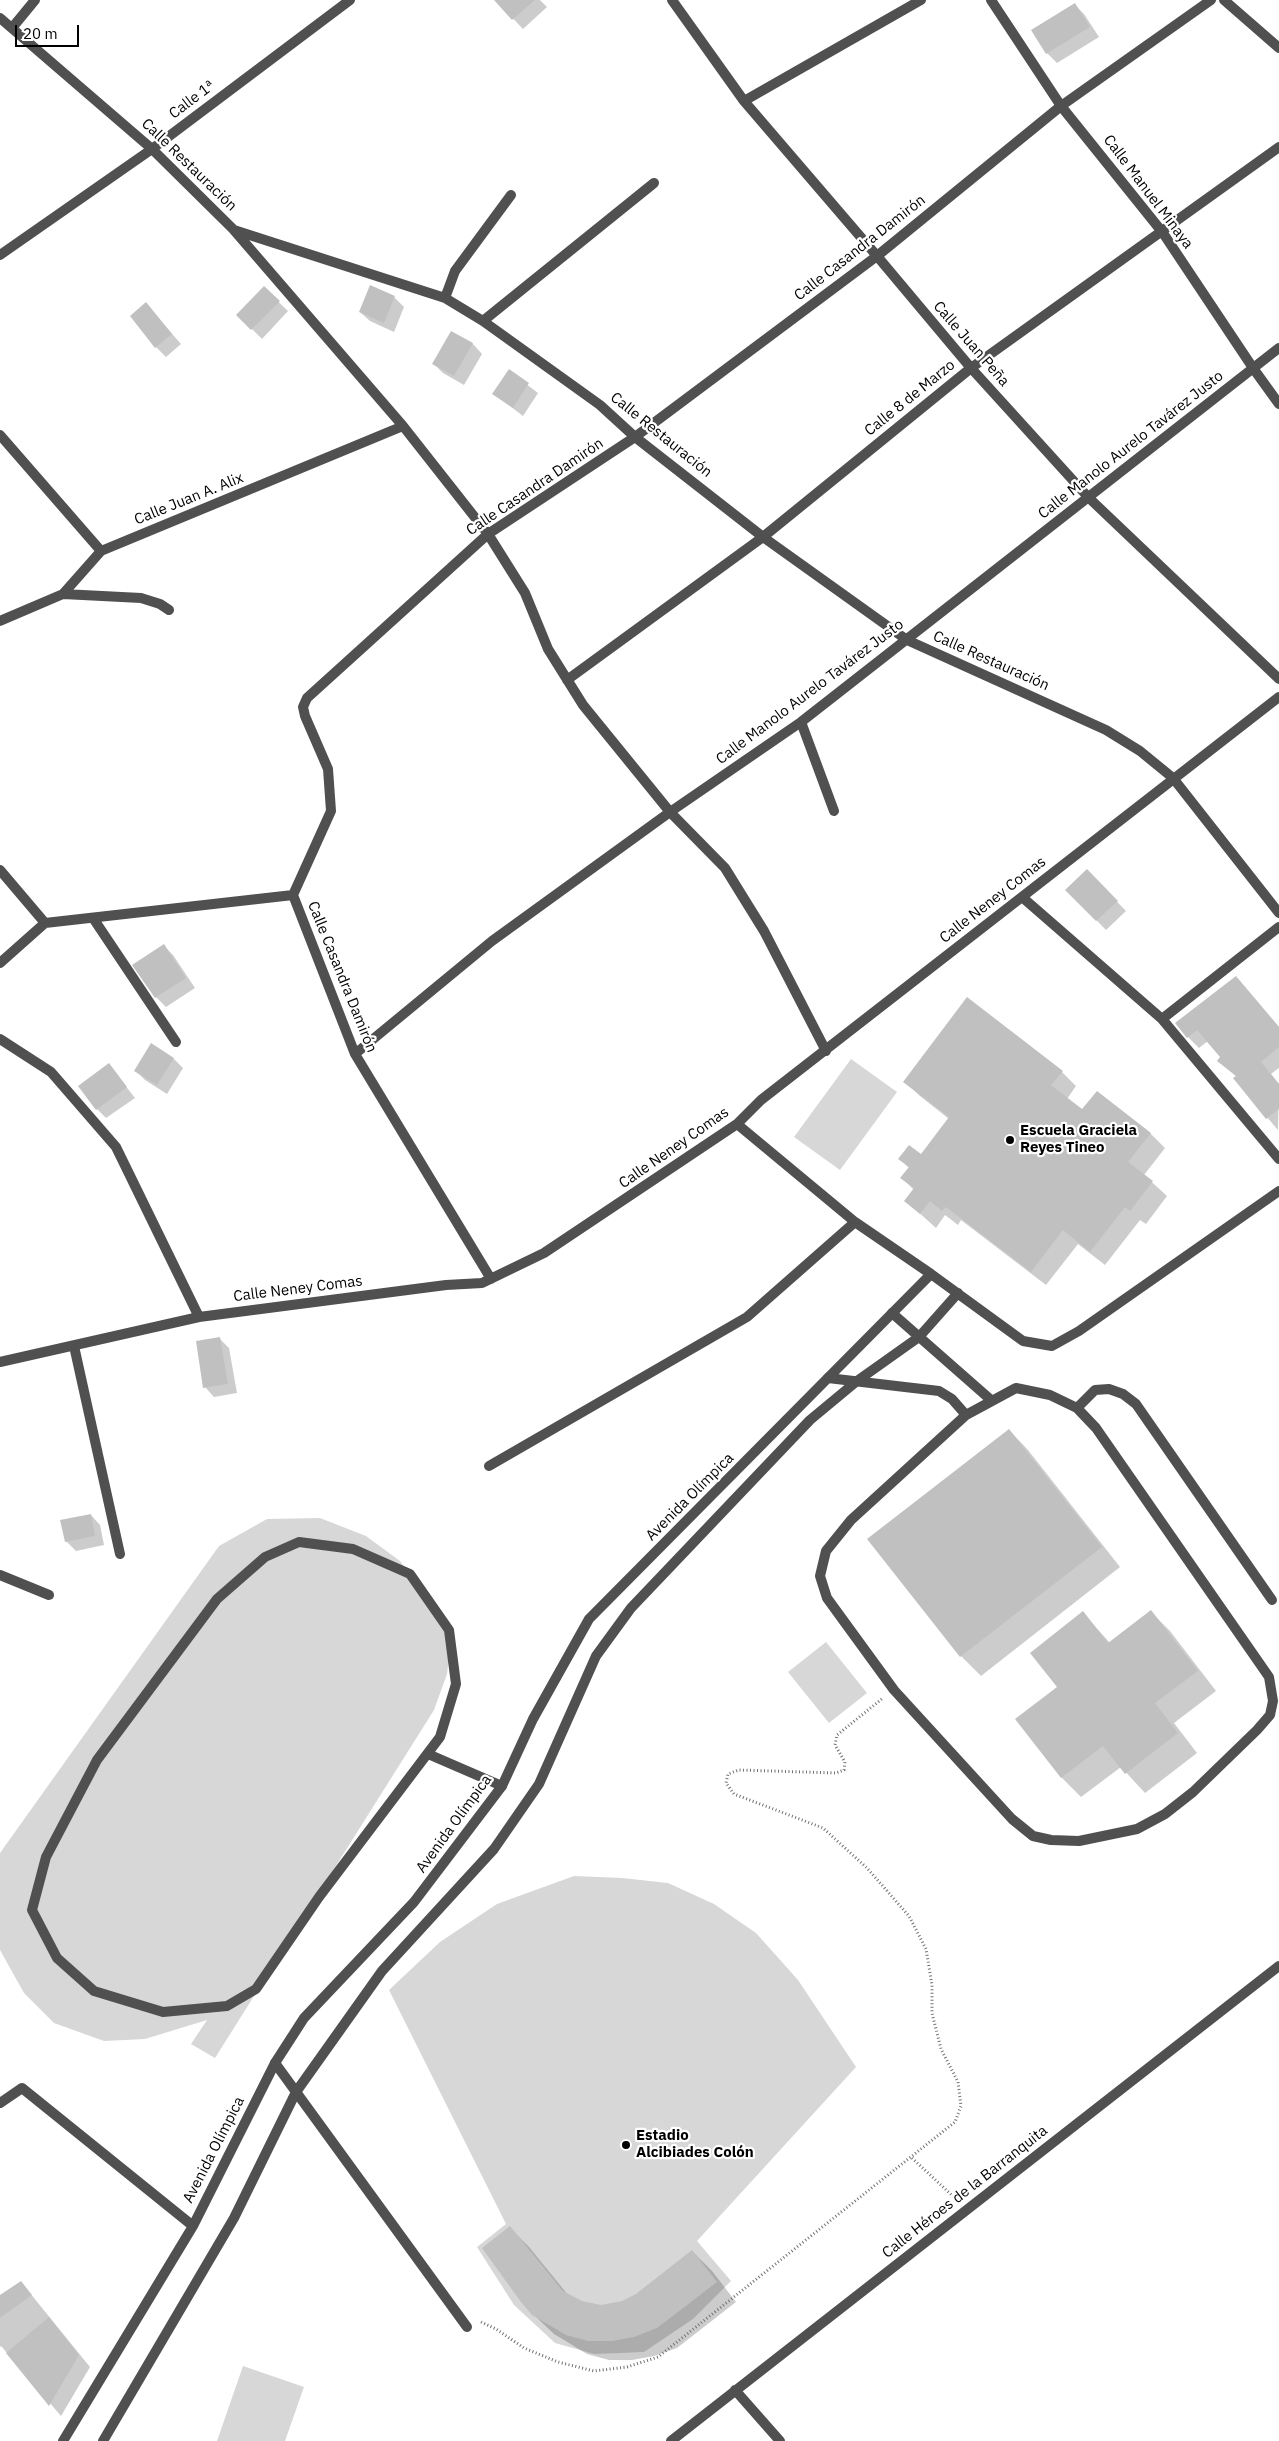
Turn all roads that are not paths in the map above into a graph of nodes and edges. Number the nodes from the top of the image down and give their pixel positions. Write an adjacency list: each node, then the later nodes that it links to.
1 (35, 0): 9 (street)
2 (350, 0): 14 (street, Calle 1ª)
3 (672, 0): 11 (street, Calle Juan Peña)
4 (920, 0): 11 (street)
5 (991, 0): 12 (street, Calle Manuel Minaya)
6 (1211, 0): 12 (street, Calle Casandra Damirón)
7 (1224, 0): 10 (street)
8 (0, 18): 9 (street, Calle Restauración)
9 (12, 28): 14 (street, Calle Restauración)
10 (1279, 48)
11 (744, 102): 20 (street, Calle Juan Peña)
12 (1061, 106): 18 (street, Calle Manuel Minaya); 20 (street, Calle Casandra Damirón)
13 (1279, 147): 18 (street, Calle 8 de Marzo)
14 (152, 149): 17 (street, Calle Restauración); 19 (street, Calle 1ª)
15 (654, 183): 22 (street)
16 (511, 195): 21 (street)
17 (233, 229): 21 (street, Calle Restauración); 27 (street)
18 (1163, 233): 24 (street, Calle 8 de Marzo); 25 (street, Calle Manuel Minaya)
19 (0, 255)
20 (877, 256): 24 (street, Calle Juan Peña); 29 (street, Calle Casandra Damirón)
21 (445, 298): 22 (street, Calle Restauración)
22 (483, 321): 29 (street, Calle Restauración)
23 (1279, 348): 25 (street, Calle Manolo Aurelo Tavárez Justo)
24 (971, 368): 30 (street, Calle Juan Peña); 32 (street, Calle 8 de Marzo)
25 (1252, 368): 26 (street, Calle Manuel Minaya); 30 (street, Calle Manolo Aurelo Tavárez Justo)
26 (1279, 404)
27 (404, 426): 31 (street); 33 (street, Calle Juan A. Alix)
28 (0, 435): 33 (street)
29 (636, 437): 31 (street, Calle Casandra Damirón); 32 (street, Calle Restauración)
30 (1089, 498): 37 (street, Calle Manolo Aurelo Tavárez Justo); 38 (street, Calle Juan Peña)
31 (488, 534): 39 (street); 46 (street, Calle Casandra Damirón)
32 (763, 537): 37 (street, Calle Restauración); 39 (street, Calle 8 de Marzo)
33 (101, 551): 34 (street, Calle Juan A. Alix)
34 (63, 594): 35 (street); 36 (street, Calle Juan A. Alix)
35 (169, 610)
36 (0, 621)
37 (907, 640): 41 (street, Calle Manolo Aurelo Tavárez Justo); 42 (street, Calle Restauración)
38 (1279, 678)
39 (567, 680): 44 (street)
40 (1279, 697): 42 (street, Calle Neney Comas)
41 (801, 722): 43 (street); 44 (street, Calle Manolo Aurelo Tavárez Justo)
42 (1173, 778): 47 (street, Calle Neney Comas); 48 (street, Calle Restauración)
43 (834, 811)
44 (670, 812): 56 (street); 57 (street, Calle Manolo Aurelo Tavárez Justo)
45 (0, 870): 50 (street)
46 (293, 896): 49 (street); 57 (street, Calle Casandra Damirón)
47 (1022, 897): 53 (street); 56 (street, Calle Neney Comas)
48 (1279, 913)
49 (93, 918): 50 (street); 55 (street)
50 (45, 923): 52 (street)
51 (1279, 927): 53 (street)
52 (0, 963)
53 (1162, 1019): 59 (street)
54 (0, 1039): 66 (street)
55 (176, 1042)
56 (826, 1051): 58 (street, Calle Neney Comas)
57 (355, 1054): 63 (street, Calle Casandra Damirón)
58 (737, 1124): 61 (street); 63 (street, Calle Neney Comas)
59 (1279, 1159)
60 (1279, 1190): 64 (street)
61 (855, 1222): 62 (street); 75 (street)
62 (931, 1274): 64 (street); 65 (street, Avenida Olímpica)
63 (491, 1279): 66 (street, Calle Neney Comas)
64 (958, 1293): 67 (street)
65 (892, 1314): 67 (street); 70 (street, Avenida Olímpica)
66 (199, 1318): 68 (street, Calle Neney Comas)
67 (919, 1337): 71 (street); 72 (street)
68 (74, 1346): 69 (street, Calle Neney Comas); 76 (street)
69 (0, 1362)
70 (828, 1378): 71 (street); 81 (street, Avenida Olímpica)
71 (857, 1381): 74 (street); 84 (street)
72 (991, 1400): 73 (street); 74 (street)
73 (1077, 1408): 74 (street); 79 (street)
74 (966, 1415)
75 (489, 1466)
76 (120, 1554)
77 (0, 1575): 78 (street)
78 (49, 1595)
79 (1272, 1600)
80 (428, 1754): 80 (street); 81 (street)
81 (502, 1786): 83 (street, Avenida Olímpica)
82 (1279, 1966): 88 (street, Calle Héroes de la Barranquita)
83 (275, 2063): 84 (street); 86 (street, Avenida Olímpica)
84 (296, 2092): 87 (street); 90 (street)
85 (0, 2103): 86 (street)
86 (193, 2226): 89 (street, Avenida Olímpica)
87 (467, 2327)
88 (736, 2390): 91 (street, Calle Héroes de la Barranquita); 92 (street)
89 (63, 2441)
90 (103, 2441)
91 (671, 2441)
92 (780, 2441)

